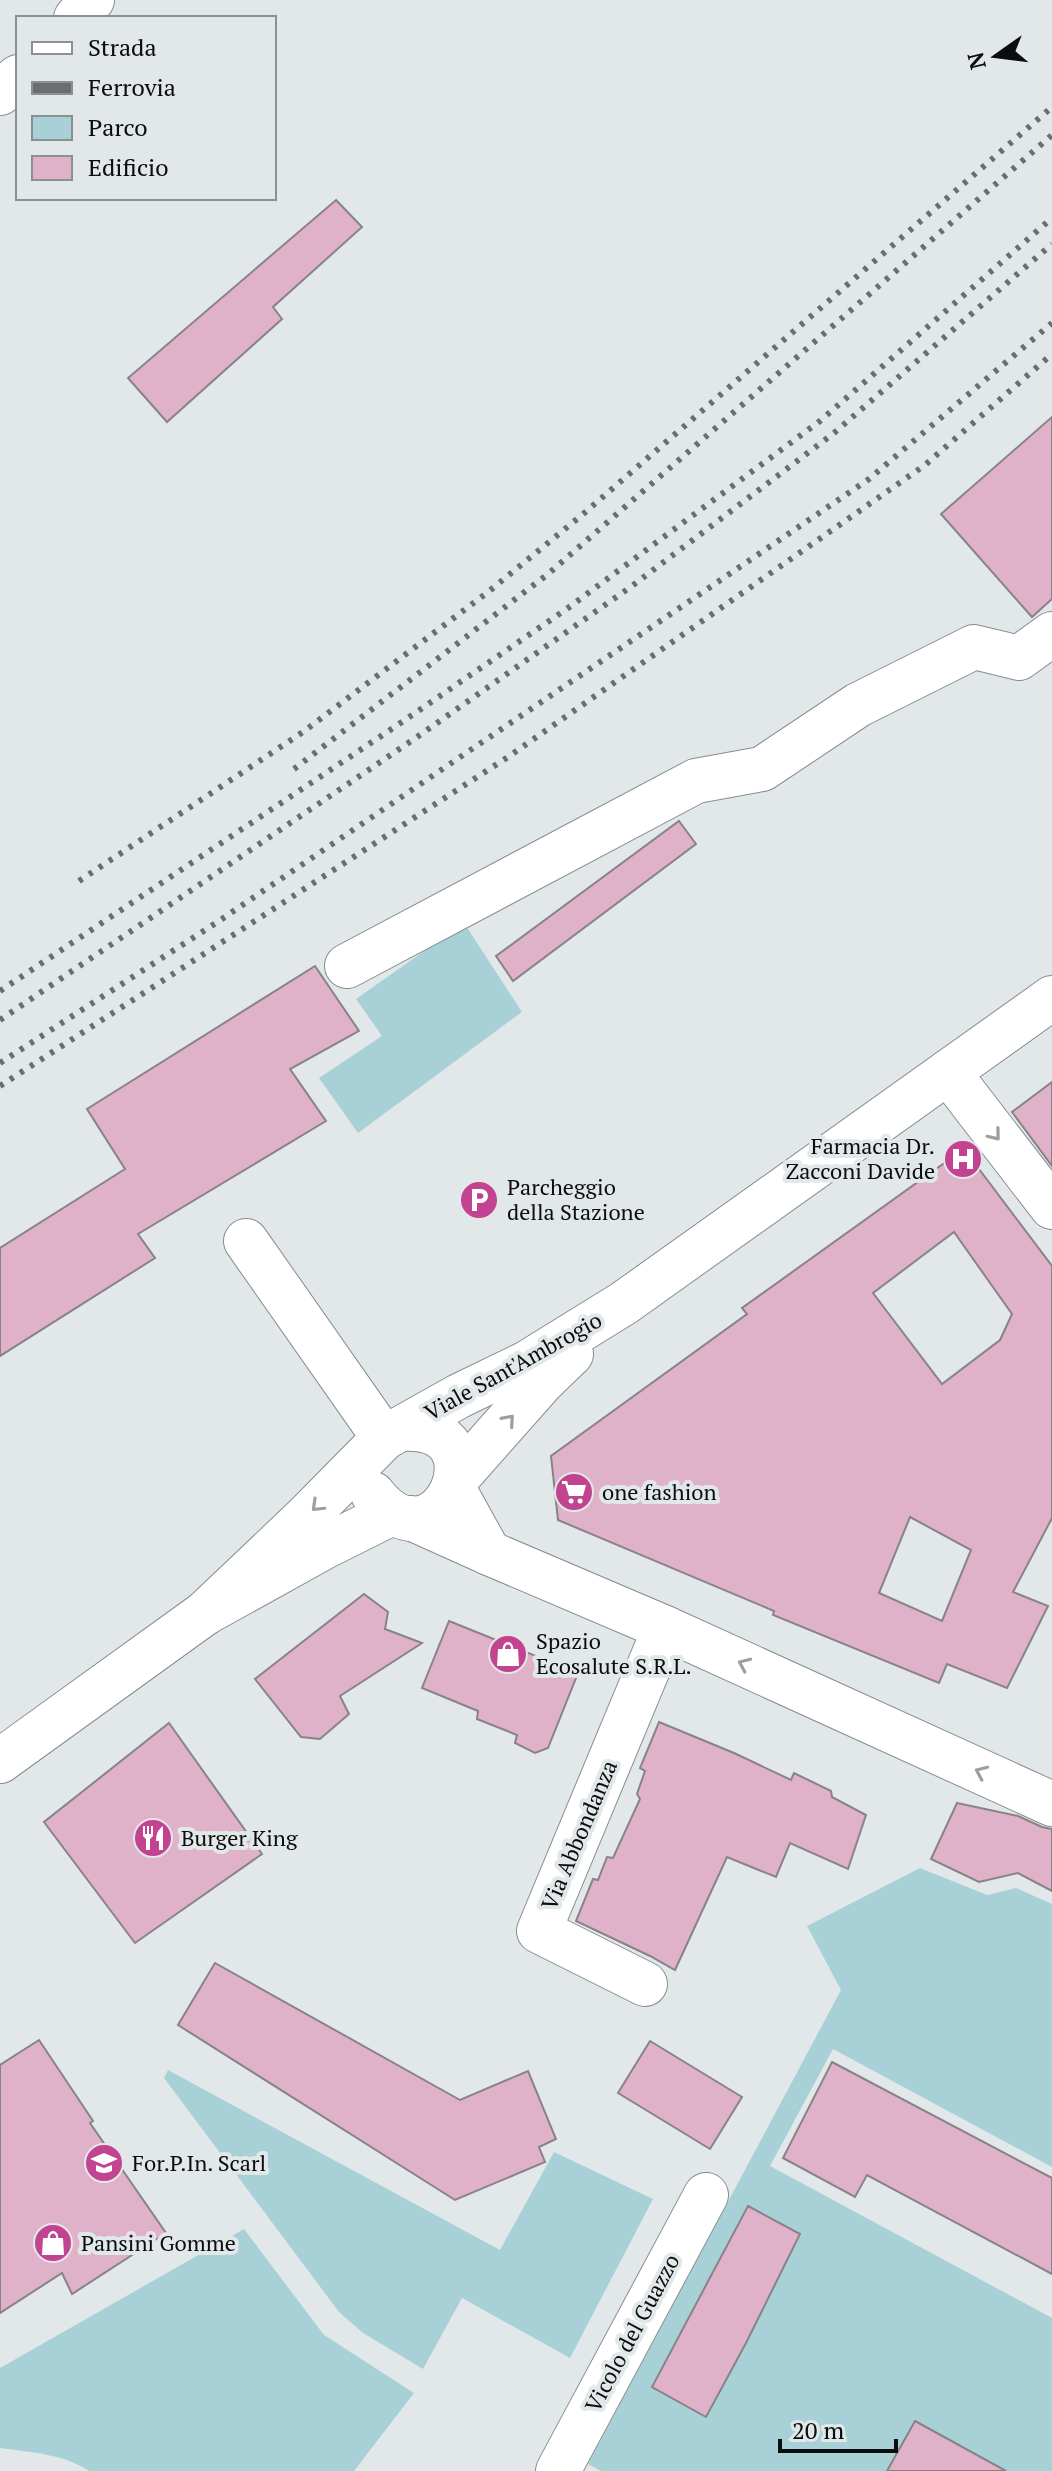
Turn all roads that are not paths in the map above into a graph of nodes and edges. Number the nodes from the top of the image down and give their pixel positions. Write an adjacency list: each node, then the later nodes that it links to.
1 (92, 0): 2 (main road)
2 (78, 16)
3 (16, 79): 4 (main road)
4 (0, 93)
5 (1052, 634): 6 (main road)
6 (347, 966)
7 (1052, 998): 8 (main road, Viale Sant'Ambrogio)
8 (948, 1072): 9 (main road, one-way to 9); 11 (main road, Viale Sant'Ambrogio)
9 (1052, 1207)
10 (246, 1241): 12 (main road)
11 (624, 1303): 12 (main road, Viale Sant'Ambrogio); 13 (main road, Viale Sant'Ambrogio, one-way to 11)
12 (386, 1439): 13 (main road, Viale Sant'Ambrogio); 14 (main road); 16 (main road, Viale Sant'Ambrogio, one-way to 16)
13 (456, 1484): 14 (main road, Viale Sant'Ambrogio); 15 (main road)
14 (402, 1516): 15 (main road); 16 (main road, Viale Sant'Ambrogio)
15 (489, 1553): 17 (main road)
16 (205, 1613): 18 (main road, Viale Sant'Ambrogio)
17 (665, 1628): 19 (main road, one-way to 17); 20 (main road, Via Abbondanza)
18 (0, 1761)
19 (1052, 1804)
20 (645, 1984)
21 (706, 2195): 22 (main road, Vicolo del Guazzo)
22 (560, 2470)

